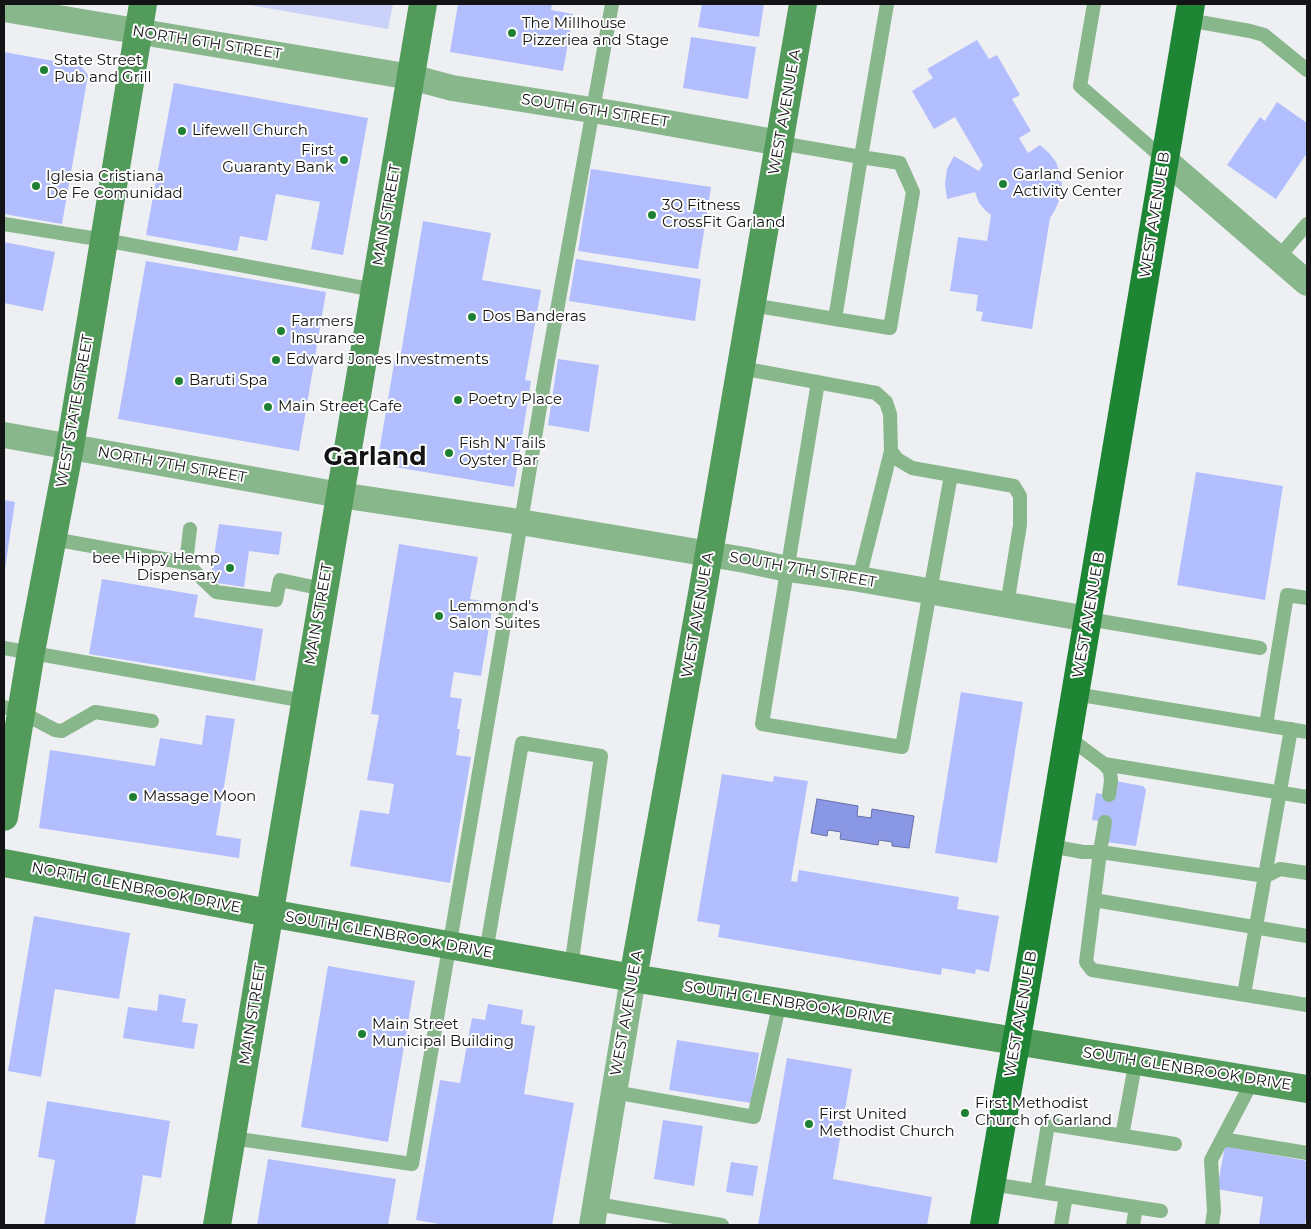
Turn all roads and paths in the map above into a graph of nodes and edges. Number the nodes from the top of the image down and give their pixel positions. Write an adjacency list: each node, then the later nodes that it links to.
1 (143, 4): 9 (street, WEST STATE STREET)
2 (423, 4): 11 (street, MAIN STREET)
3 (612, 4): 12 (lane)
4 (803, 4): 13 (street, WEST AVENUE A)
5 (887, 4): 14 (lane)
6 (1094, 4): 15 (lane)
7 (4, 9): 9 (street, NORTH 6TH STREET)
8 (1189, 12): 10 (lane); 15 (main road, WEST AVENUE B)
9 (138, 31): 11 (street, NORTH 6TH STREET); 18 (street, WEST STATE STREET)
10 (1307, 70)
11 (411, 77): 12 (street, SOUTH 6TH STREET); 21 (street, MAIN STREET)
12 (593, 110): 13 (street, SOUTH 6TH STREET); 31 (lane)
13 (780, 143): 14 (lane); 22 (street, WEST AVENUE A)
14 (861, 157): 23 (lane); 23 (lane)
15 (1165, 160): 19 (street); 42 (main road, WEST AVENUE B)
16 (4, 224): 18 (lane)
17 (1307, 224): 19 (lane)
18 (104, 240): 21 (lane); 27 (street, WEST STATE STREET)
19 (1278, 258): 20 (street)
20 (1307, 283)
21 (374, 290): 30 (street, MAIN STREET)
22 (752, 305): 23 (lane); 24 (street, WEST AVENUE A)
23 (835, 319)
24 (741, 368): 25 (lane); 34 (street, WEST AVENUE A)
25 (818, 382): 28 (lane); 36 (lane)
26 (4, 435): 27 (street, NORTH 7TH STREET)
27 (70, 447): 30 (street, NORTH 7TH STREET); 33 (street, WEST STATE STREET)
28 (891, 451): 29 (lane); 37 (lane)
29 (951, 475): 39 (lane); 41 (lane)
30 (340, 495): 31 (street, SOUTH 7TH STREET); 38 (street, MAIN STREET)
31 (520, 522): 34 (street, SOUTH 7TH STREET); 69 (lane)
32 (190, 529): 35 (lane)
33 (53, 539): 35 (lane); 45 (street, WEST STATE STREET)
34 (708, 554): 36 (street, SOUTH 7TH STREET); 72 (street, WEST AVENUE A)
35 (186, 563): 38 (lane)
36 (788, 569): 37 (street, SOUTH 7TH STREET); 39 (lane)
37 (859, 579): 39 (street, SOUTH 7TH STREET)
38 (324, 589): 47 (street, MAIN STREET)
39 (930, 592): 41 (street, SOUTH 7TH STREET)
40 (1307, 598): 50 (lane)
41 (1007, 605): 42 (street, SOUTH 7TH STREET)
42 (1088, 619): 44 (lane); 46 (main road, WEST AVENUE B)
43 (4, 648): 45 (lane)
44 (1260, 648)
45 (31, 652): 47 (lane); 48 (street, WEST STATE STREET)
46 (1076, 694): 50 (lane); 53 (main road, WEST AVENUE B)
47 (305, 701): 66 (street, MAIN STREET)
48 (12, 709): 49 (lane); 58 (street, WEST STATE STREET)
49 (152, 721)
50 (1266, 725): 51 (lane)
51 (1291, 729): 52 (lane); 55 (lane)
52 (1307, 732)
53 (1068, 737): 54 (lane); 60 (main road, WEST AVENUE B)
54 (1104, 764): 55 (lane); 56 (lane)
55 (1280, 793): 57 (lane); 64 (lane)
56 (1109, 795)
57 (1307, 797)
58 (4, 817)
59 (1104, 822): 61 (lane)
60 (1050, 846): 61 (lane); 76 (main road, WEST AVENUE B)
61 (1100, 852): 64 (lane); 65 (lane)
62 (4, 863): 66 (street, NORTH GLENBROOK DRIVE)
63 (1307, 873): 64 (lane)
64 (1266, 876): 67 (lane)
65 (1094, 900): 67 (lane); 73 (lane)
66 (269, 914): 69 (street, SOUTH GLENBROOK DRIVE); 82 (street, MAIN STREET)
67 (1256, 927): 68 (lane); 73 (lane)
68 (1307, 936)
69 (450, 946): 70 (street, SOUTH GLENBROOK DRIVE); 82 (lane)
70 (486, 952): 71 (street, SOUTH GLENBROOK DRIVE); 71 (lane)
71 (571, 967): 72 (street, SOUTH GLENBROOK DRIVE)
72 (633, 978): 74 (street, SOUTH GLENBROOK DRIVE); 80 (street, WEST AVENUE A)
73 (1244, 994): 75 (lane)
74 (780, 1002): 76 (street, SOUTH GLENBROOK DRIVE); 80 (lane)
75 (1307, 1005)
76 (1017, 1041): 77 (street, SOUTH GLENBROOK DRIVE); 86 (main road, WEST AVENUE B)
77 (1136, 1060): 78 (street, SOUTH GLENBROOK DRIVE); 81 (lane)
78 (1253, 1080): 79 (street, SOUTH GLENBROOK DRIVE); 83 (lane)
79 (1307, 1089)
80 (614, 1092): 91 (street, WEST AVENUE A)
81 (1122, 1136): 84 (lane); 87 (lane)
82 (232, 1138): 92 (street, MAIN STREET)
83 (1222, 1139): 85 (lane); 97 (lane)
84 (1175, 1144)
85 (1307, 1153)
86 (992, 1184): 87 (lane); 94 (main road, WEST AVENUE B)
87 (1037, 1192): 88 (lane)
88 (1066, 1196): 89 (lane); 95 (lane)
89 (1136, 1207): 90 (lane); 96 (lane)
90 (1161, 1211)
91 (594, 1215): 93 (lane)
92 (217, 1225)
93 (722, 1225)
94 (984, 1225)
95 (1060, 1225)
96 (1133, 1225)
97 (1212, 1225)

